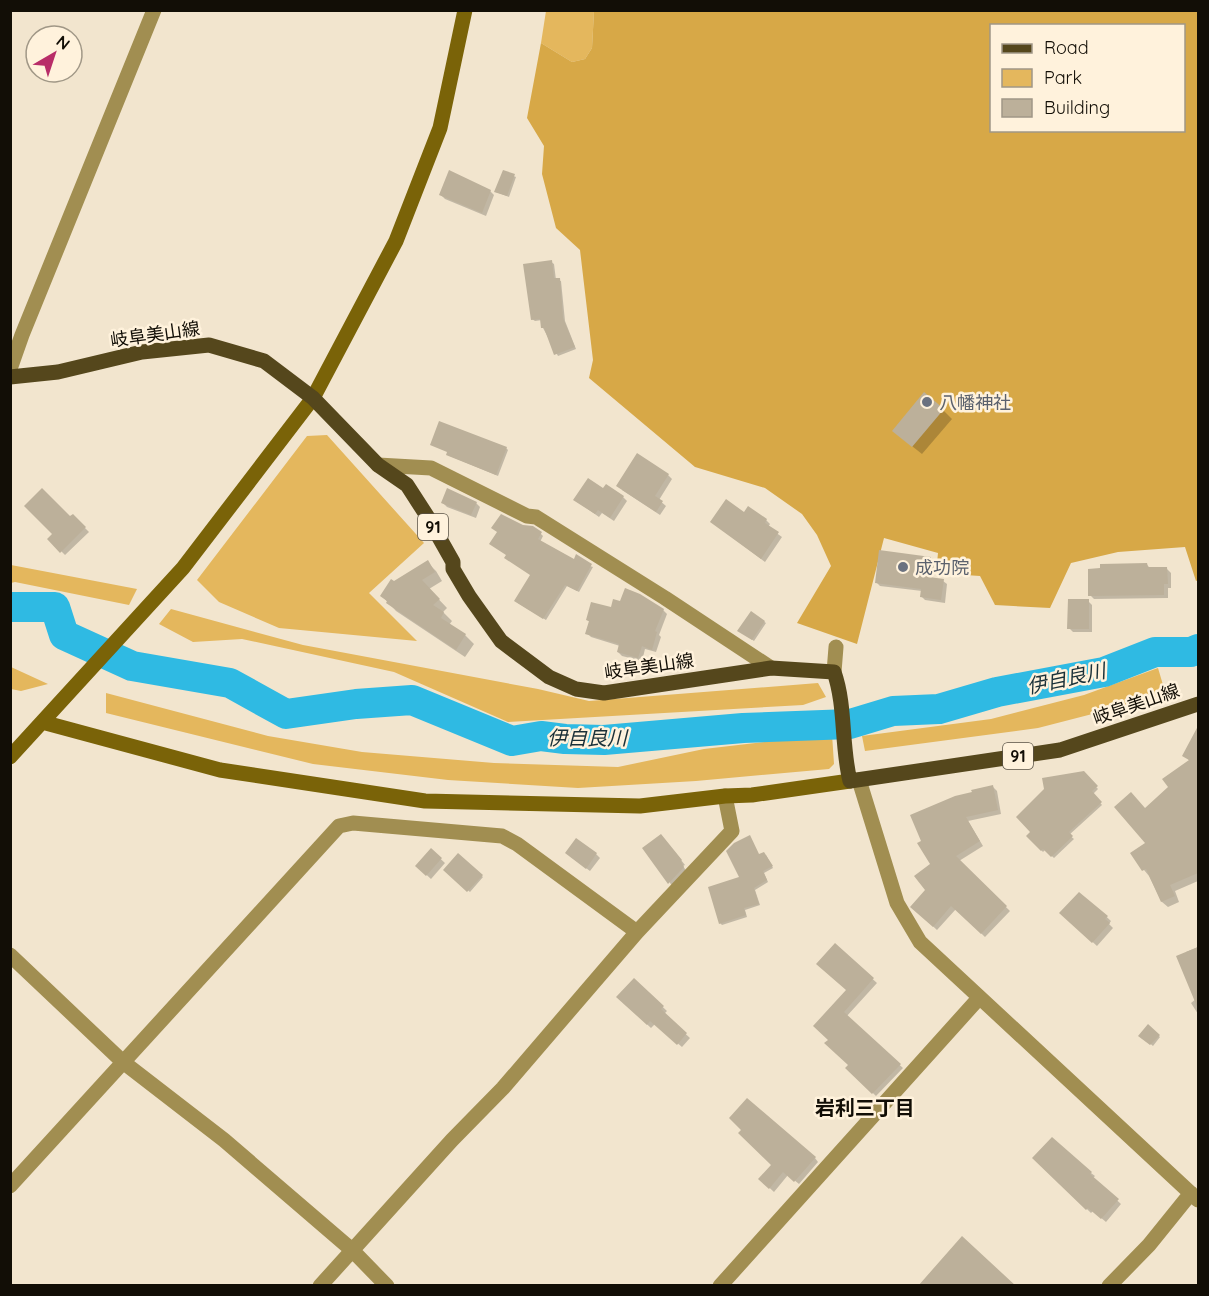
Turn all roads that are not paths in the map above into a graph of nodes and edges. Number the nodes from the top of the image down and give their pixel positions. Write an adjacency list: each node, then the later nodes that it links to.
1 (154, 10): 3 (street)
2 (465, 10): 5 (street)
3 (10, 369)
4 (10, 377): 5 (main road, 岐阜美山線 / 91)
5 (313, 398): 6 (main road, 岐阜美山線 / 91); 11 (street)
6 (378, 465): 8 (street); 8 (main road, 岐阜美山線 / 91)
7 (836, 647): 9 (street)
8 (771, 668): 9 (main road, 岐阜美山線 / 91)
9 (837, 679): 13 (main road)
10 (1198, 704): 13 (main road, 岐阜美山線 / 91)
11 (42, 722): 12 (street); 14 (street)
12 (10, 757)
13 (854, 781): 14 (street); 17 (street)
14 (725, 796): 15 (street)
15 (637, 932): 18 (street); 21 (street)
16 (10, 955): 18 (street)
17 (979, 998): 20 (street); 24 (street)
18 (123, 1062): 19 (street); 21 (street)
19 (10, 1186)
20 (1195, 1196): 25 (street)
21 (352, 1250): 22 (street); 23 (street)
22 (320, 1286)
23 (387, 1286)
24 (720, 1286)
25 (1109, 1286)

